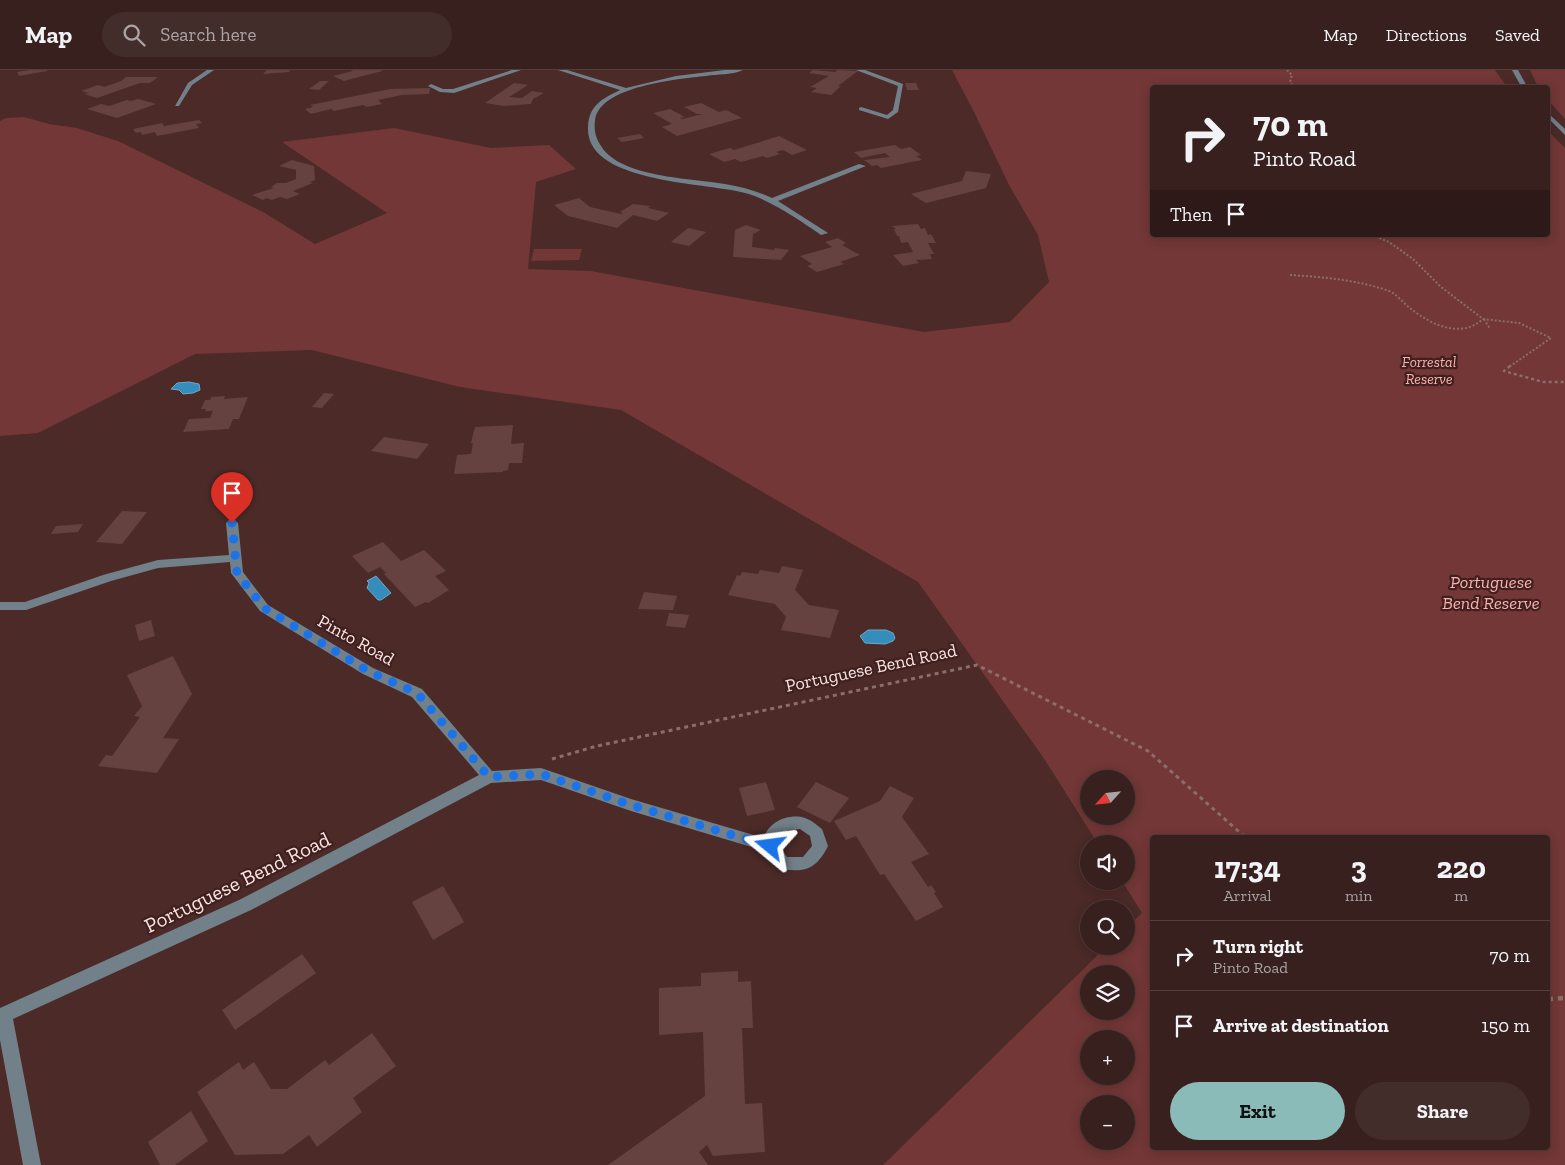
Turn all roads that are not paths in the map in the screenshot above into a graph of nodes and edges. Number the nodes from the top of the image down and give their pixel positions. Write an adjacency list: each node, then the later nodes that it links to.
1 (211, 70): 10 (street)
2 (518, 70): 8 (street)
3 (561, 70): 9 (street)
4 (740, 70): 9 (street)
5 (859, 70): 11 (street)
6 (1515, 70): 7 (street)
7 (1523, 85)
8 (432, 86)
9 (624, 89): 15 (street)
10 (178, 105)
11 (861, 109)
12 (1550, 118): 13 (street)
13 (1565, 132)
14 (862, 166): 15 (street)
15 (772, 201): 16 (street)
16 (824, 233)
17 (232, 523): 18 (street, Pinto Road)
18 (236, 558): 19 (street); 20 (street, Pinto Road)
19 (0, 606)
20 (489, 777): 21 (street, Portuguese Bend Road); 22 (street, Portuguese Bend Road)
21 (770, 846)
22 (2, 1016): 23 (street)
23 (32, 1165)

